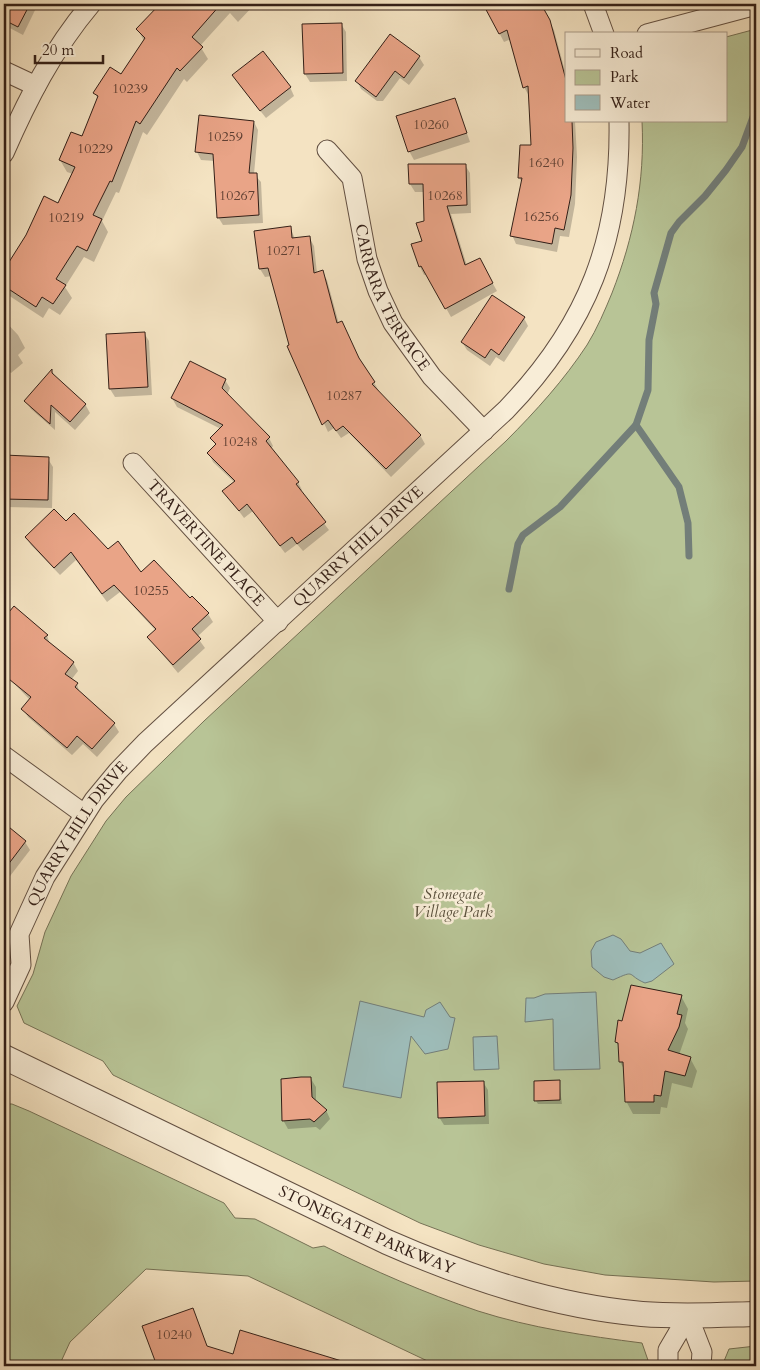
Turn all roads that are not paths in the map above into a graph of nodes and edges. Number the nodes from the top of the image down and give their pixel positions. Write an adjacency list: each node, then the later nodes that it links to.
1 (91, 4): 7 (street)
2 (593, 4): 4 (street)
3 (756, 5): 5 (street)
4 (603, 32)
5 (655, 32)
6 (4, 71): 7 (street)
7 (36, 86): 10 (street)
8 (619, 122): 11 (street, QUARRY HILL DRIVE)
9 (327, 150): 11 (street, CARRARA TERRACE)
10 (4, 153)
11 (484, 431): 13 (street, QUARRY HILL DRIVE)
12 (133, 463): 13 (street, TRAVERTINE PLACE)
13 (278, 622): 15 (street, QUARRY HILL DRIVE)
14 (4, 756): 15 (street)
15 (84, 814): 16 (street, QUARRY HILL DRIVE)
16 (11, 939): 17 (street, QUARRY HILL DRIVE)
17 (4, 1002)
18 (4, 1057): 20 (street, STONEGATE PARKWAY)
19 (756, 1314): 20 (street, STONEGATE PARKWAY)
20 (688, 1316): 21 (street); 22 (street)
21 (668, 1366)
22 (701, 1366)

